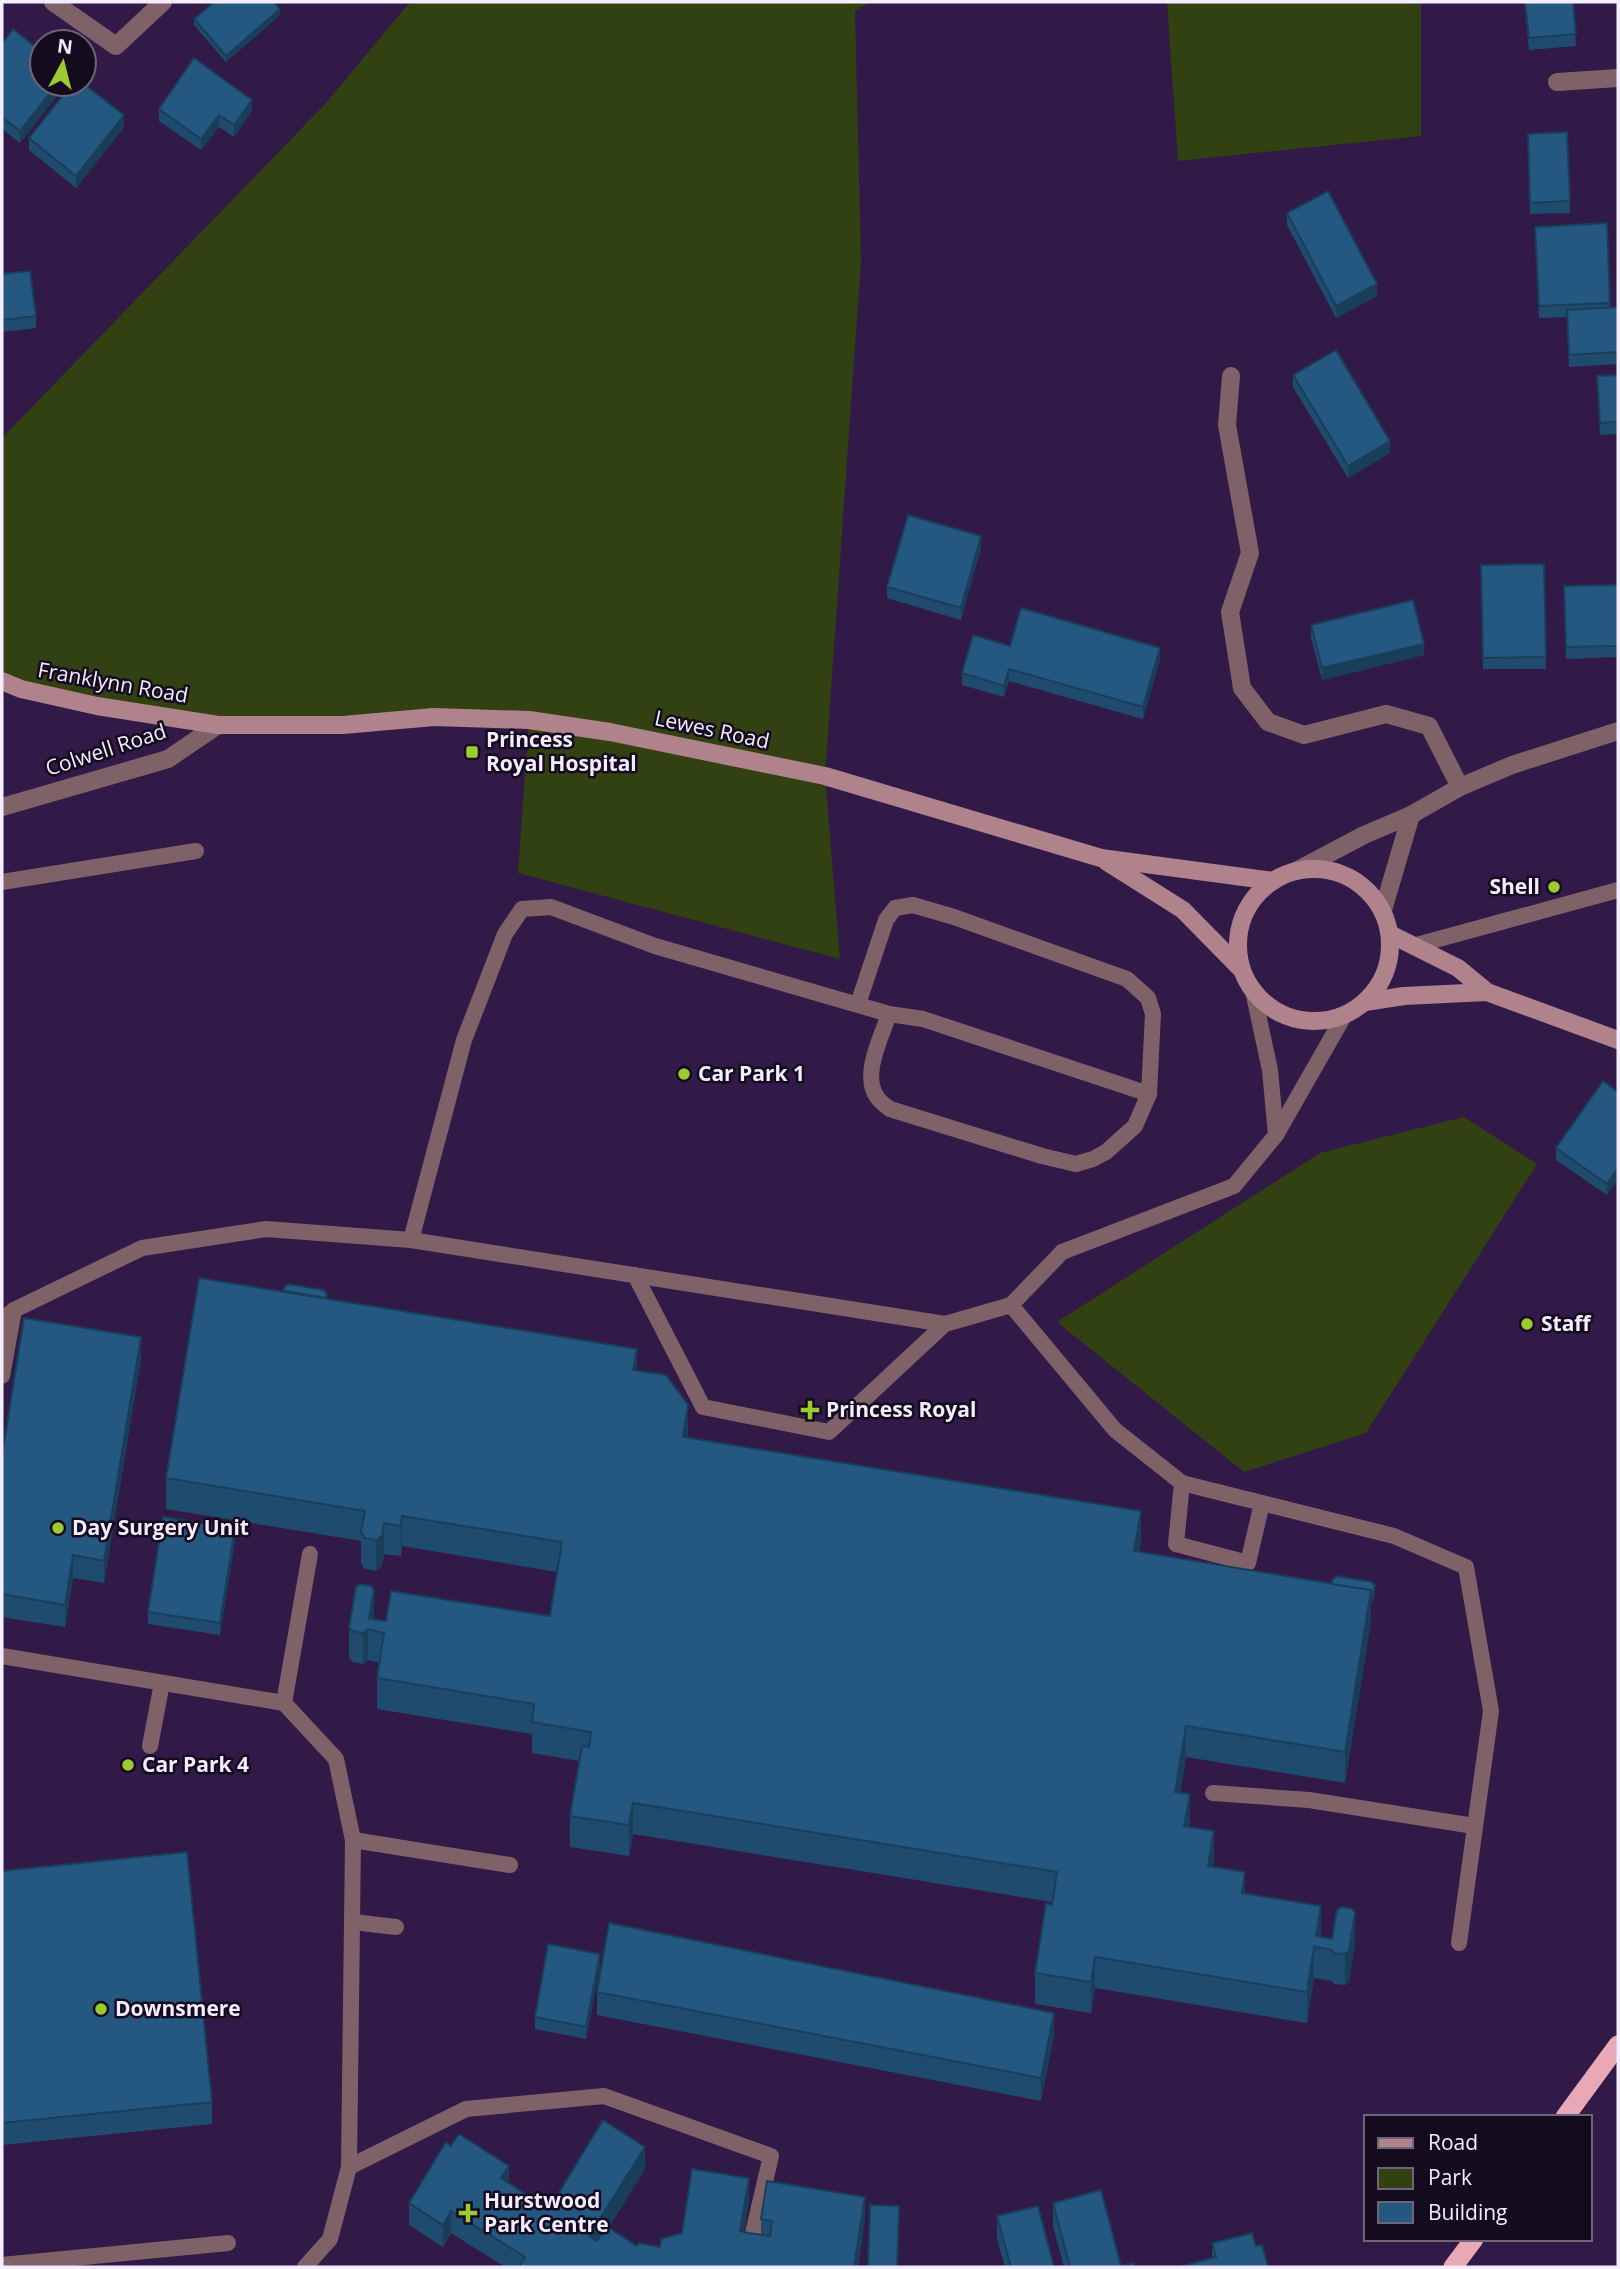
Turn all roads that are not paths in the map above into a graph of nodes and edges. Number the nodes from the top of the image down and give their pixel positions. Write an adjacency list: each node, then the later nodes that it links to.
1 (53, 2): 2 (street)
2 (163, 2)
3 (1618, 78): 4 (street)
4 (1557, 82)
5 (1231, 376): 9 (street)
6 (2, 681): 7 (main road, Franklynn Road)
7 (218, 725): 10 (street, Colwell Road); 13 (main road, Lewes Road)
8 (1618, 731): 9 (street)
9 (1460, 787): 11 (street)
10 (2, 807)
11 (1411, 815): 14 (street); 18 (street)
12 (196, 851): 16 (lane)
13 (1101, 858): 15 (main road, Lewes Road); 21 (main road, Lewes Road)
14 (1296, 870): 15 (main road); 18 (main road)
15 (1273, 881): 21 (main road)
16 (2, 882)
17 (1618, 890): 20 (lane)
18 (1382, 910): 19 (main road)
19 (1390, 934): 20 (main road); 24 (main road)
20 (1413, 946): 23 (main road)
21 (1241, 969): 22 (main road)
22 (1253, 991): 27 (main road); 30 (lane)
23 (1487, 992): 24 (main road); 28 (main road)
24 (1365, 1003): 27 (main road)
25 (858, 1004): 26 (lane); 29 (lane); 31 (lane)
26 (889, 1014): 29 (lane); 29 (lane)
27 (1344, 1016): 30 (lane)
28 (1618, 1040)
29 (1149, 1094)
30 (1276, 1135): 33 (lane)
31 (411, 1240): 32 (lane); 34 (lane)
32 (635, 1275): 35 (lane); 35 (lane)
33 (1011, 1305): 35 (lane); 37 (lane)
34 (8, 1315): 36 (lane)
35 (945, 1324)
36 (2, 1376)
37 (1182, 1483): 38 (lane); 38 (lane)
38 (1262, 1503): 45 (lane)
39 (310, 1553): 42 (lane)
40 (2, 1656): 41 (lane)
41 (162, 1683): 42 (lane); 43 (lane)
42 (284, 1703): 46 (lane)
43 (150, 1745)
44 (1213, 1793): 45 (lane)
45 (1474, 1826): 50 (lane)
46 (353, 1840): 47 (lane); 48 (lane)
47 (510, 1866)
48 (353, 1922): 49 (lane); 53 (lane)
49 (396, 1927)
50 (1460, 1943)
51 (1618, 2045): 52 (highway)
52 (1566, 2115)
53 (349, 2167): 56 (lane); 58 (lane)
54 (1472, 2241): 59 (highway)
55 (228, 2242): 57 (lane)
56 (748, 2255)
57 (2, 2265)
58 (305, 2267)
59 (1453, 2267)

